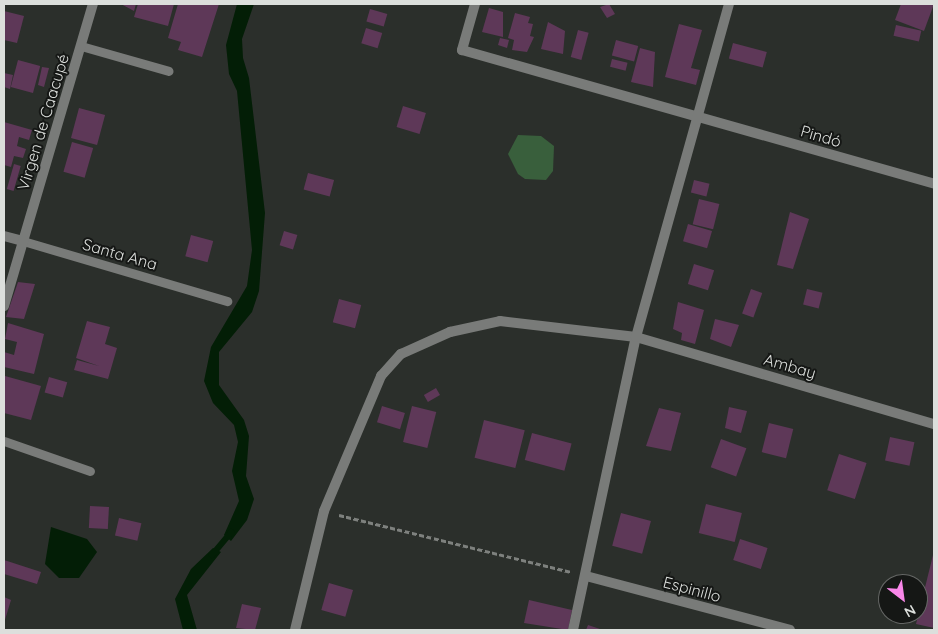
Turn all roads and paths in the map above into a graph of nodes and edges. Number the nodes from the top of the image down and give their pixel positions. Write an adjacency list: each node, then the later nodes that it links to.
1 (93, 4): 4 (street, Virgen de Caacupé)
2 (476, 4): 6 (street, Pindó)
3 (729, 4): 6 (street)
4 (81, 46): 5 (lane); 9 (street, Virgen de Caacupé)
5 (169, 71)
6 (700, 116): 7 (street, Pindó); 12 (street)
7 (934, 184)
8 (4, 236): 9 (street, Santa Ana)
9 (23, 241): 10 (lane, Santa Ana); 11 (street, Virgen de Caacupé)
10 (227, 301)
11 (4, 306)
12 (636, 337): 13 (street, Ambay); 16 (street, Ambay); 17 (street)
13 (934, 424)
14 (4, 441): 15 (lane)
15 (90, 471)
16 (324, 511): 17 (path); 18 (street, Ambay)
17 (586, 576): 19 (street); 20 (street, Espinillo)
18 (295, 630)
19 (573, 630)
20 (790, 630)

